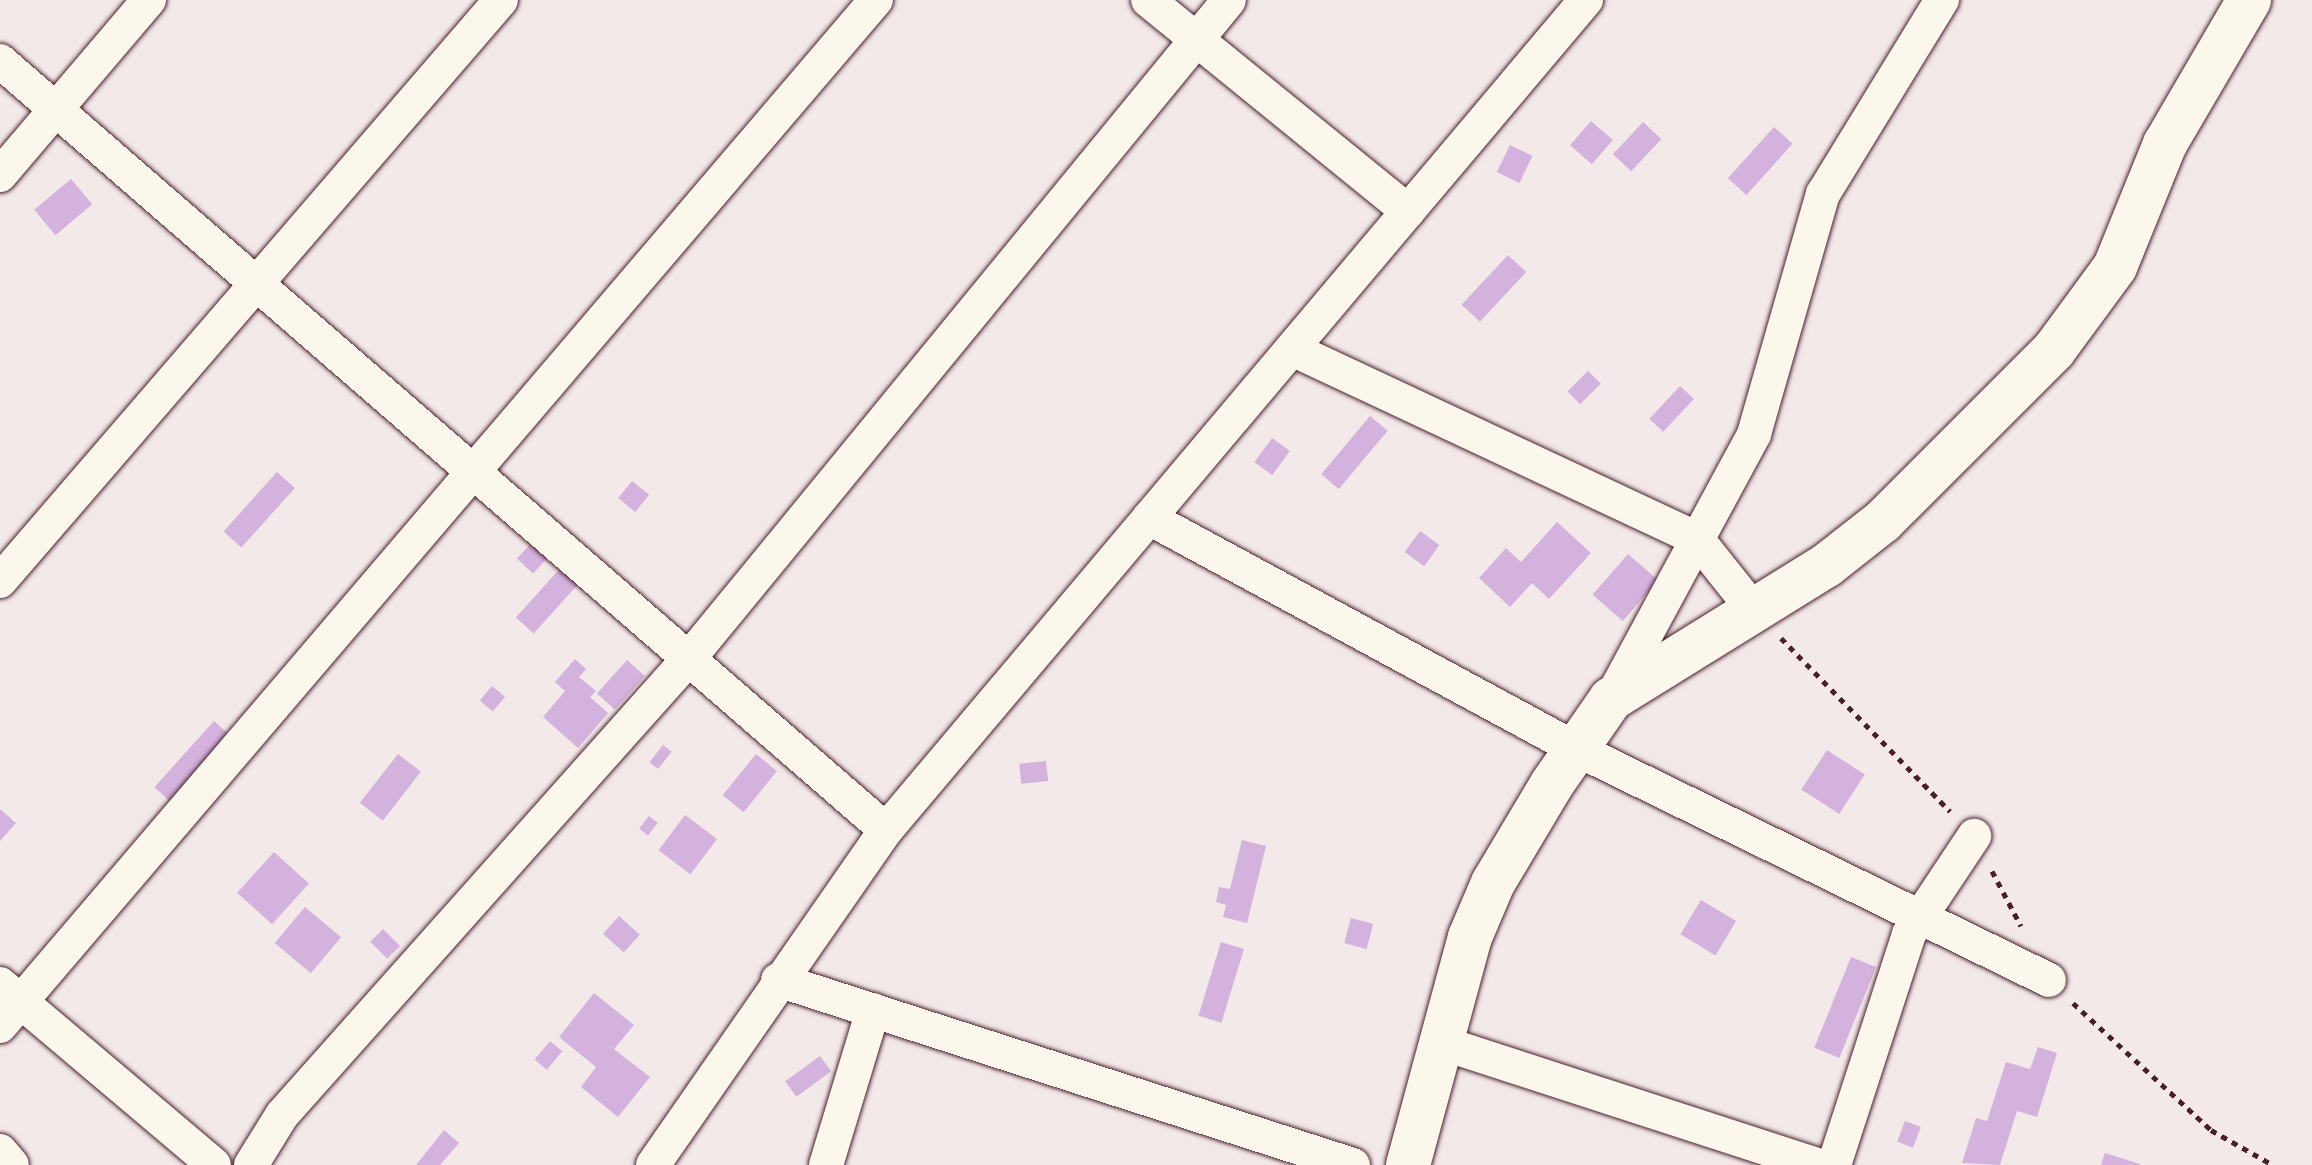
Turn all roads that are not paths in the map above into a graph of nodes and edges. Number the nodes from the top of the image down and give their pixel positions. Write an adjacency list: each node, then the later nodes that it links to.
1 (149, 0): 11 (street)
2 (501, 0): 14 (street)
3 (876, 0): 16 (street)
4 (1148, 0): 9 (street)
5 (1229, 0): 9 (street)
6 (1586, 0): 13 (street)
7 (1942, 0): 18 (street)
8 (2249, 0): 20 (street)
9 (1197, 39): 13 (street); 21 (street)
10 (0, 61): 11 (street)
11 (56, 110): 12 (street); 14 (street)
12 (0, 175)
13 (1408, 211): 15 (street)
14 (255, 280): 16 (street); 19 (street)
15 (1292, 349): 17 (street); 18 (street)
16 (476, 469): 21 (street); 29 (street)
17 (1149, 518): 23 (street); 24 (street)
18 (1697, 539): 20 (street); 22 (street)
19 (0, 581)
20 (1756, 613): 22 (street)
21 (691, 656): 24 (street); 35 (street)
22 (1611, 699): 23 (street)
23 (1578, 750): 26 (street); 31 (street)
24 (886, 830): 27 (street)
25 (1974, 836): 26 (street)
26 (1921, 917): 28 (street); 41 (street)
27 (778, 980): 30 (street); 36 (street)
28 (2049, 980)
29 (7, 1004): 34 (street)
30 (873, 1010): 37 (street); 38 (street)
31 (1442, 1043): 39 (street); 40 (street)
32 (0, 1151): 33 (street)
33 (12, 1165)
34 (214, 1165)
35 (251, 1165)
36 (653, 1165)
37 (826, 1165)
38 (1353, 1165)
39 (1408, 1165)
40 (1818, 1165)
41 (1834, 1165)

